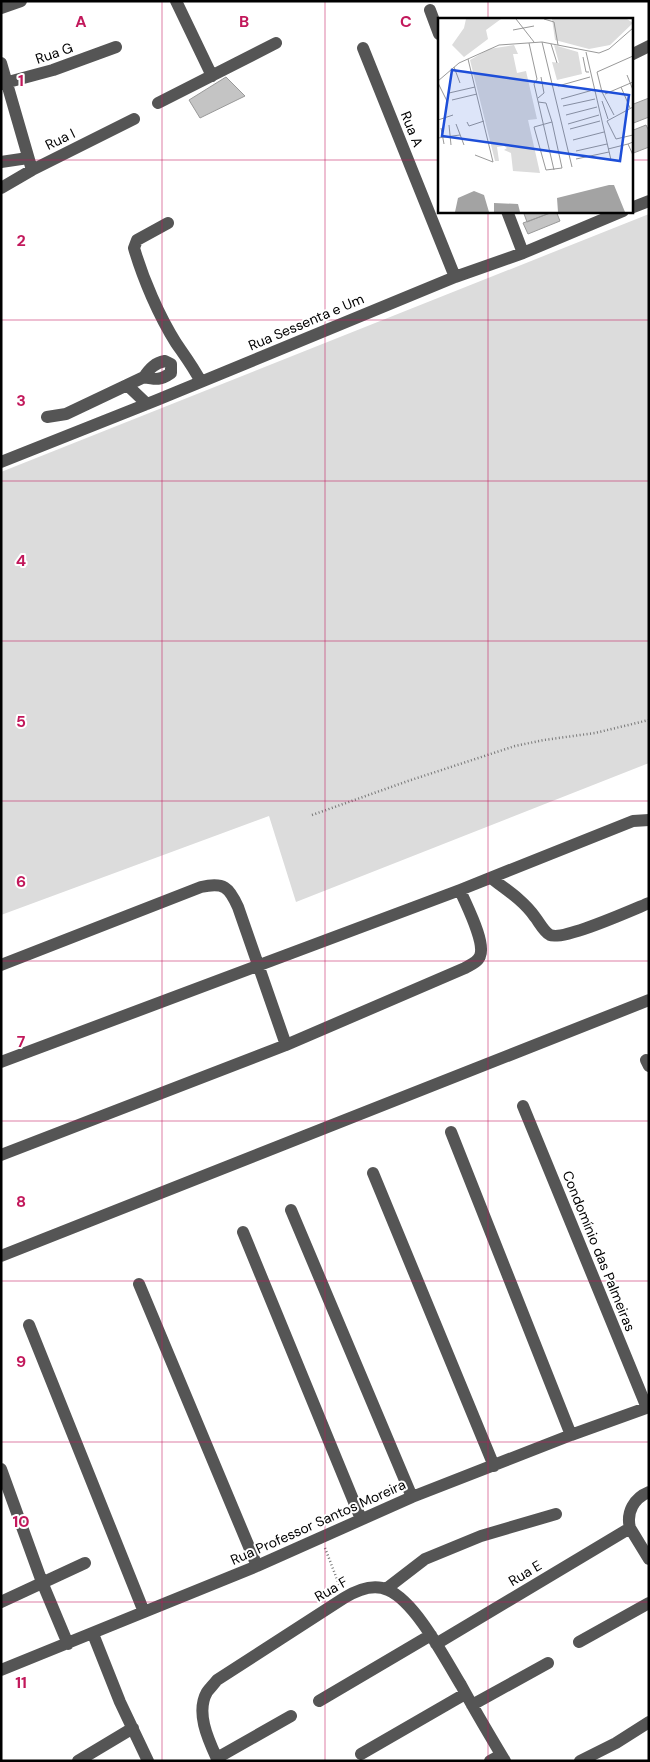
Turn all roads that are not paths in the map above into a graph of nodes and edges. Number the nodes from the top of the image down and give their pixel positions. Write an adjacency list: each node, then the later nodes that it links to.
1 (21, 1): 3 (street)
2 (176, 1): 12 (street)
3 (1, 8)
4 (430, 10): 5 (street)
5 (438, 31)
6 (276, 43): 12 (street)
7 (649, 46): 10 (street)
8 (116, 47): 13 (street, Rua G)
9 (363, 48): 25 (street, Rua A)
10 (632, 54)
11 (1, 63): 13 (street)
12 (212, 76): 14 (street)
13 (4, 83): 17 (street)
14 (158, 103)
15 (134, 119): 17 (street, Rua I)
16 (1, 162): 17 (street)
17 (30, 164): 18 (street, Rua I)
18 (1, 188)
19 (649, 201): 20 (street)
20 (632, 208)
21 (507, 212): 24 (street)
22 (621, 212): 24 (street, Rua Sessenta e Um)
23 (168, 223): 27 (street)
24 (523, 253): 25 (street, Rua Sessenta e Um)
25 (455, 277): 27 (street, Rua Sessenta e Um)
26 (144, 377): 28 (street)
27 (201, 382): 29 (street, Rua Sessenta e Um)
28 (127, 385): 29 (street); 30 (street)
29 (147, 404): 31 (street, Rua Sessenta e Um)
30 (47, 417)
31 (1, 462)
32 (649, 820): 33 (street)
33 (492, 878): 34 (street); 35 (street)
34 (460, 890): 37 (street); 39 (street)
35 (649, 903)
36 (1, 965): 37 (street)
37 (260, 966): 39 (street); 40 (street)
38 (649, 1000): 47 (street)
39 (286, 1045): 43 (street)
40 (1, 1062)
41 (523, 1106): 50 (street, Condomínio das Palmeiras)
42 (450, 1132): 51 (street)
43 (1, 1155)
44 (373, 1173): 52 (street)
45 (291, 1210): 55 (street)
46 (243, 1232): 57 (street)
47 (1, 1256)
48 (139, 1284): 61 (street)
49 (29, 1325): 66 (street)
50 (648, 1407): 51 (street, Rua Professor Santos Moreira)
51 (571, 1435): 52 (street, Rua Professor Santos Moreira)
52 (494, 1466): 55 (street, Rua Professor Santos Moreira)
53 (1, 1469): 62 (street)
54 (649, 1492): 58 (street)
55 (412, 1497): 57 (street, Rua Professor Santos Moreira)
56 (556, 1514): 63 (street)
57 (361, 1519): 61 (street, Rua Professor Santos Moreira)
58 (630, 1528): 59 (street); 68 (street, Rua E)
59 (649, 1559)
60 (85, 1563): 62 (street)
61 (257, 1566): 66 (street, Rua Professor Santos Moreira)
62 (42, 1582): 64 (street); 70 (street)
63 (386, 1589): 68 (street); 81 (street, Rua F)
64 (1, 1602)
65 (649, 1603): 69 (street)
66 (144, 1612): 67 (street, Rua Professor Santos Moreira)
67 (93, 1634): 70 (street, Rua Professor Santos Moreira); 78 (street)
68 (433, 1639): 73 (street); 74 (street, Rua E)
69 (579, 1642)
70 (68, 1644): 72 (street, Rua Professor Santos Moreira)
71 (548, 1663): 75 (street)
72 (1, 1670)
73 (465, 1694): 75 (street); 79 (street)
74 (319, 1701)
75 (472, 1706): 80 (street)
76 (291, 1716): 81 (street)
77 (649, 1722): 84 (street)
78 (133, 1728): 82 (street); 83 (street)
79 (361, 1754)
80 (499, 1759)
81 (217, 1760)
82 (78, 1761)
83 (148, 1761)
84 (580, 1761)

